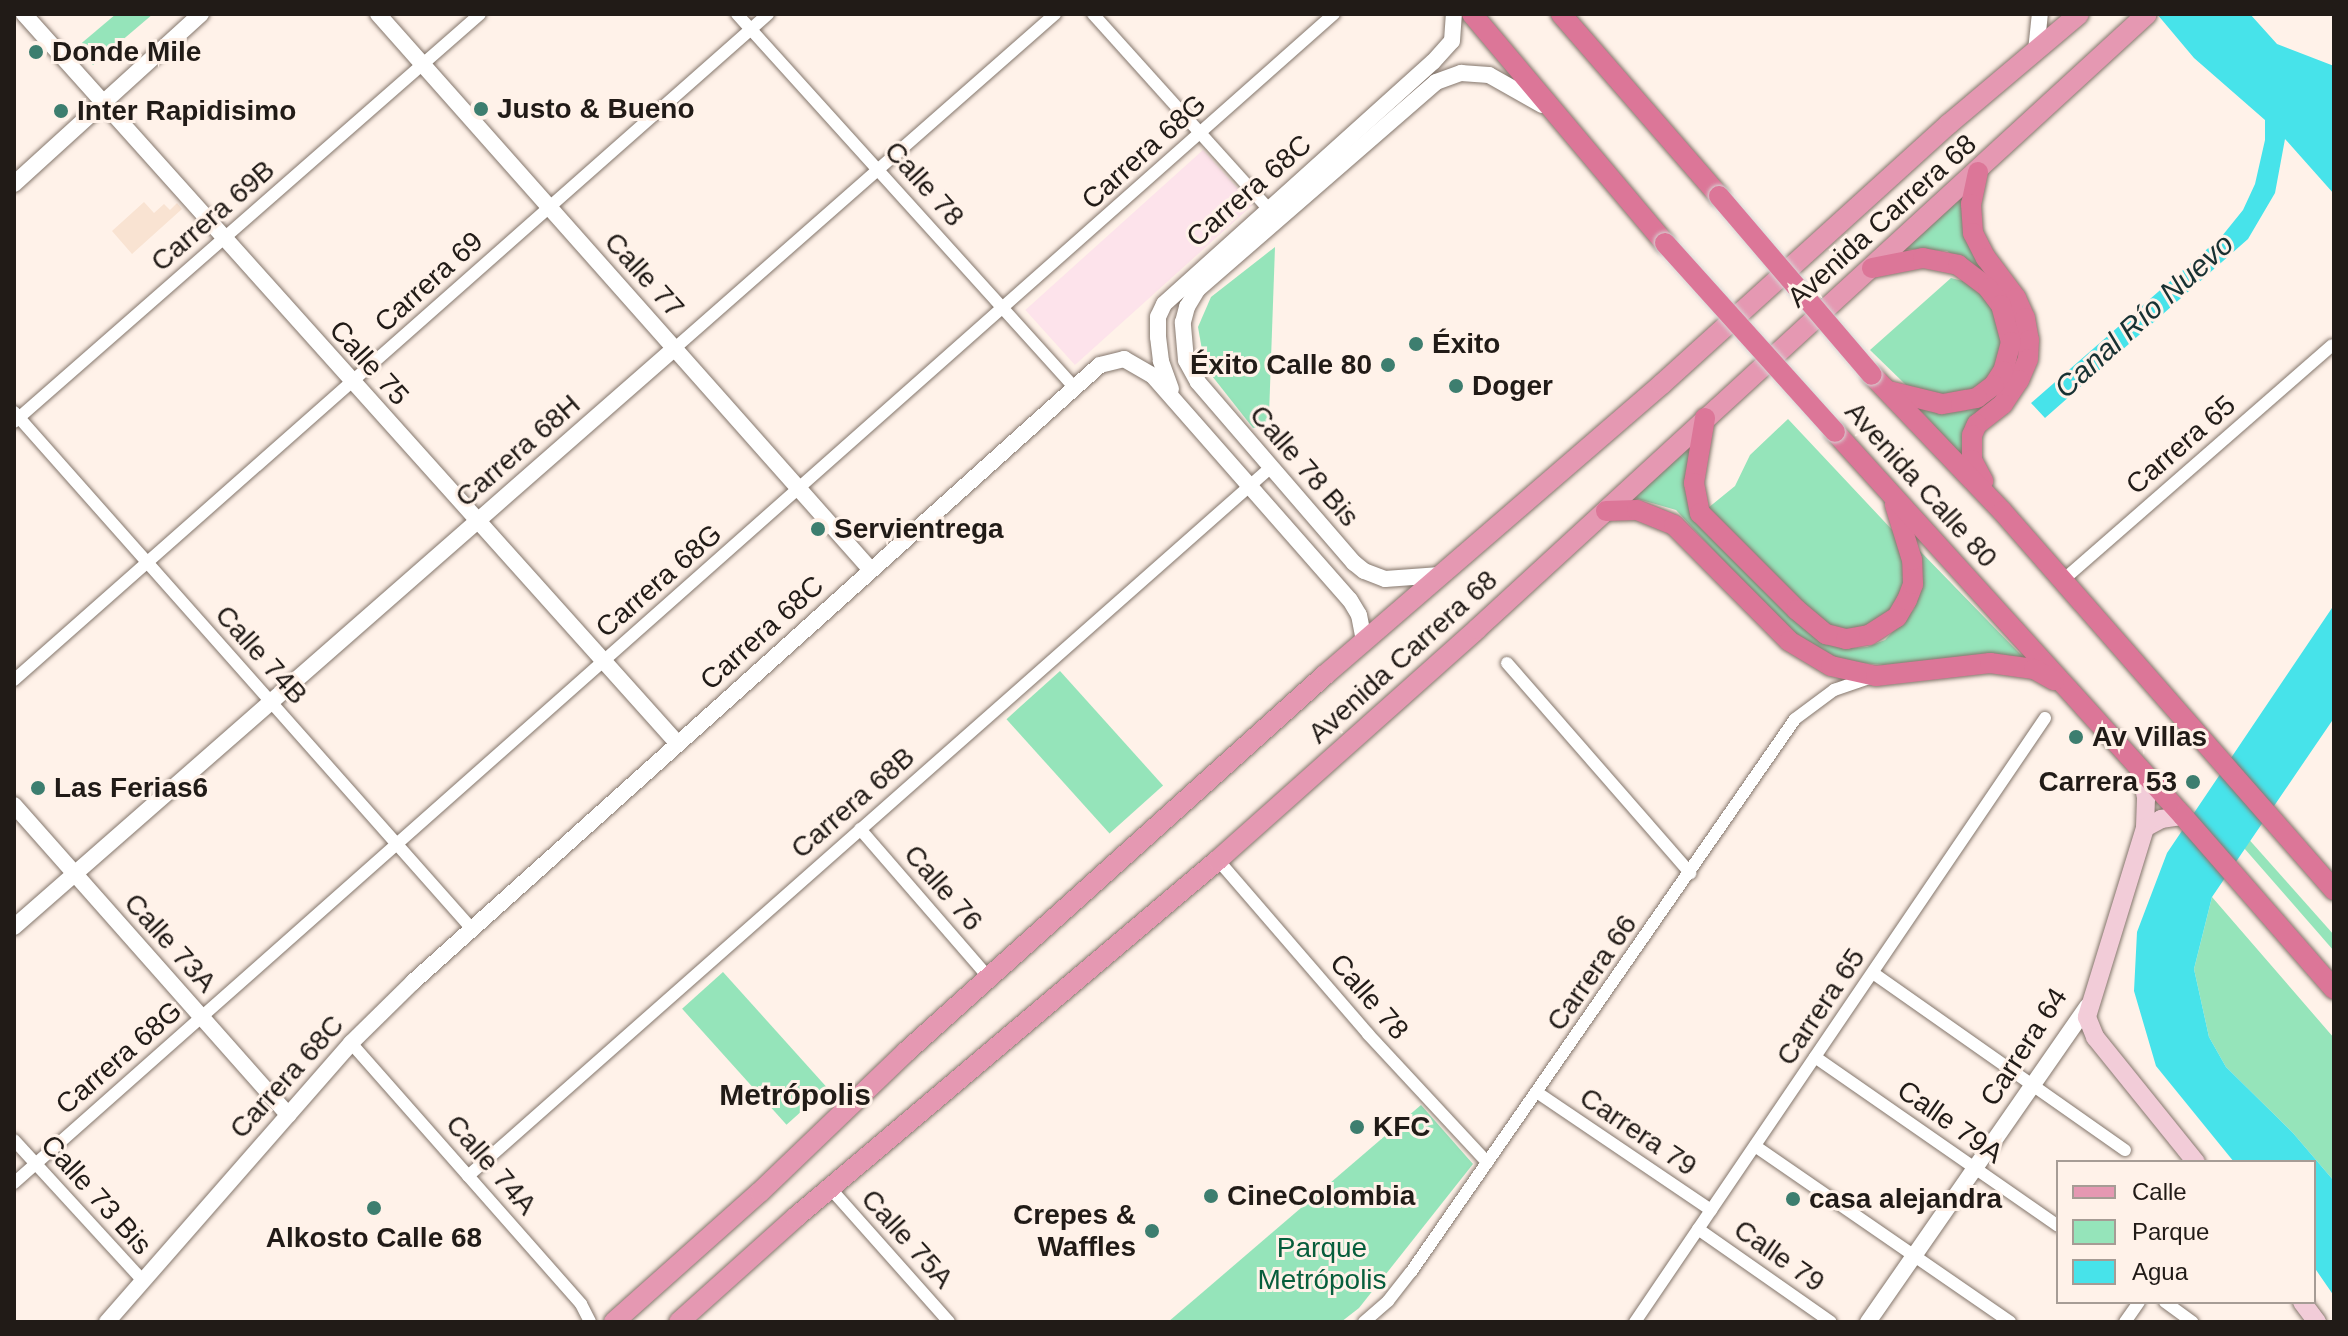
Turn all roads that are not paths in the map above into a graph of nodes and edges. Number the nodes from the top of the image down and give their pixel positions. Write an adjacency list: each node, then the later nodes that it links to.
1 (24, 14): 22 (street, Calle 75)
2 (201, 14): 22 (street)
3 (378, 14): 20 (street, Calle 77)
4 (480, 14): 20 (street, Carrera 69B)
5 (737, 14): 17 (street, Calle 78)
6 (768, 14): 17 (street, Carrera 69)
7 (1055, 14): 25 (street, Carrera 68H)
8 (1093, 14): 24 (street)
9 (1334, 14): 24 (street, Carrera 68G)
10 (1454, 14): 21 (street, Carrera 68C)
11 (1472, 14): 23 (highway, Avenida Calle 80)
12 (1561, 14): 18 (highway, Avenida Calle 80)
13 (1570, 14): 18 (street)
14 (2040, 14): 19 (street)
15 (2079, 14): 19 (main road, Avenida Carrera 68)
16 (2147, 14): 26 (main road, Avenida Carrera 68)
17 (751, 29): 25 (street, Calle 78); 28 (street, Carrera 69)
18 (1582, 38): 38 (highway, Avenida Calle 80, bridge)
19 (2036, 51): 51 (main road, Avenida Carrera 68)
20 (423, 64): 28 (street, Calle 77); 30 (street, Carrera 69B)
21 (1412, 92): 23 (street, Carrera 68C); 29 (street, Carrera 68C)
22 (101, 103): 27 (street); 30 (street, Calle 75)
23 (1551, 111): 45 (highway, Avenida Calle 80, bridge)
24 (1201, 134): 29 (street); 32 (street, Carrera 68G)
25 (878, 170): 32 (street, Calle 78); 35 (street, Carrera 68H)
26 (1978, 172): 31 (main road, Avenida Carrera 68); 47 (highway)
27 (14, 184)
28 (550, 207): 35 (street, Calle 77); 36 (street, Carrera 69)
29 (1272, 214): 33 (street, Carrera 68C); 39 (street, Carrera 68C)
30 (224, 239): 36 (street, Calle 75); 40 (street, Carrera 69B)
31 (1872, 268): 38 (highway); 41 (main road, Avenida Carrera 68)
32 (1004, 309): 37 (street, Calle 78); 44 (street, Carrera 68G)
33 (1183, 322): 42 (street, Calle 78 Bis)
34 (2332, 345): 52 (street, Carrera 65)
35 (675, 348): 44 (street, Calle 77); 48 (street, Carrera 68H)
36 (352, 382): 48 (street, Calle 75); 49 (street, Carrera 69)
37 (1074, 387): 39 (street, Carrera 68C); 50 (street, Carrera 68C)
38 (1887, 391): 47 (highway, Avenida Calle 80)
39 (1178, 403): 43 (street, Calle 78 Bis)
40 (16, 418): 49 (street, Calle 74B)
41 (1705, 418): 45 (highway); 46 (main road, Avenida Carrera 68)
42 (1271, 467): 43 (street, Carrera 68B); 51 (street, Calle 78 Bis)
43 (1249, 485): 53 (street, Calle 78 Bis); 66 (street, Carrera 68B)
44 (800, 489): 50 (street, Calle 77); 54 (street, Carrera 68G)
45 (1892, 497): 58 (highway, Avenida Calle 80)
46 (1606, 511): 56 (highway); 68 (main road, Avenida Carrera 68)
47 (2002, 511): 52 (highway, Avenida Calle 80)
48 (477, 521): 54 (street, Calle 75); 59 (street, Carrera 68H)
49 (147, 563): 57 (street, Carrera 69); 59 (street, Calle 74B)
50 (871, 570): 61 (street, Carrera 68C)
51 (1440, 575): 53 (main road, Avenida Carrera 68)
52 (2063, 580): 71 (highway, Avenida Calle 80)
53 (1364, 641): 75 (main road, Avenida Carrera 68)
54 (604, 662): 61 (street, Calle 75); 67 (street, Carrera 68G)
55 (1507, 663): 69 (street)
56 (1876, 676): 58 (highway); 69 (street, Carrera 66)
57 (14, 680)
58 (2066, 686): 62 (highway, Avenida Calle 80)
59 (271, 702): 67 (street, Calle 74B); 70 (street, Carrera 68H)
60 (2045, 718): 74 (street, Carrera 65)
61 (678, 744): 73 (street, Carrera 68C)
62 (2140, 769): 64 (highway, Avenida Calle 80); 65 (main road, Carrera 64)
63 (14, 805): 70 (street, Calle 73A)
64 (2183, 816): 65 (main road); 76 (highway, Avenida Calle 80)
65 (2145, 828): 77 (main road, Carrera 64)
66 (860, 829): 75 (street, Calle 76); 91 (street, Carrera 68B)
67 (397, 844): 73 (street, Calle 74B); 78 (street, Carrera 68G)
68 (1218, 860): 88 (street, Calle 78); 93 (main road, Avenida Carrera 68)
69 (1690, 873): 82 (street, Carrera 66)
70 (75, 874): 72 (street, Carrera 68H); 78 (street, Calle 73A)
71 (2334, 890)
72 (14, 927)
73 (472, 929): 79 (street, Carrera 68C)
74 (1873, 973): 80 (street, Carrera 65); 81 (street)
75 (989, 978): 105 (main road, Avenida Carrera 68)
76 (2334, 989)
77 (2087, 1007): 81 (street, Carrera 64); 87 (main road)
78 (202, 1017): 83 (street, Calle 73A); 89 (street, Carrera 68G)
79 (351, 1043): 83 (street, Carrera 68C); 91 (street, Calle 74A)
80 (1815, 1057): 85 (street, Carrera 65); 90 (street, Calle 79A)
81 (2035, 1086): 86 (street); 90 (street, Carrera 64)
82 (1538, 1093): 88 (street, Carrera 66); 94 (street, Carrera 79)
83 (288, 1115): 98 (street, Carrera 68C)
84 (14, 1140): 89 (street, Calle 73 Bis)
85 (1755, 1146): 94 (street, Carrera 65); 97 (street)
86 (2125, 1150)
87 (2194, 1160)
88 (1487, 1162): 108 (street, Carrera 66)
89 (34, 1165): 92 (street, Carrera 68G); 98 (street, Calle 73 Bis)
90 (1975, 1168): 95 (street, Calle 79A); 97 (street, Carrera 64)
91 (468, 1176): 104 (street, Calle 74A)
92 (14, 1183)
93 (830, 1188): 106 (main road, Avenida Carrera 68); 107 (street, Calle 75A)
94 (1711, 1210): 96 (street, Carrera 65)
95 (2056, 1225)
96 (1698, 1229): 102 (street, Carrera 65); 109 (street, Calle 79)
97 (1914, 1256): 110 (street, Carrera 64); 111 (street)
98 (143, 1281): 103 (street, Carrera 68C)
99 (2138, 1304): 112 (street)
100 (2168, 1304): 113 (street)
101 (2304, 1304): 114 (main road)
102 (1640, 1320)
103 (107, 1322)
104 (590, 1322)
105 (614, 1322)
106 (679, 1322)
107 (949, 1322)
108 (1364, 1322)
109 (1831, 1322)
110 (1868, 1322)
111 (2010, 1322)
112 (2125, 1322)
113 (2193, 1322)
114 (2317, 1322)

